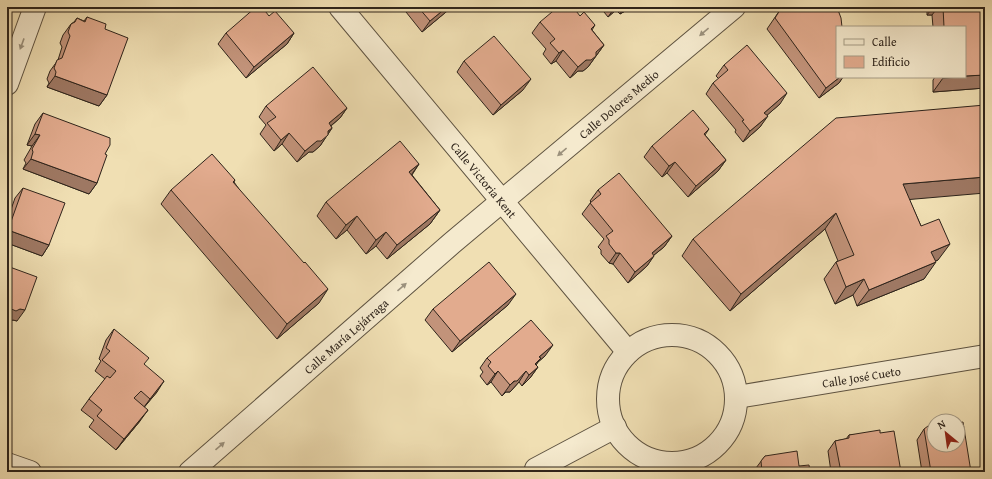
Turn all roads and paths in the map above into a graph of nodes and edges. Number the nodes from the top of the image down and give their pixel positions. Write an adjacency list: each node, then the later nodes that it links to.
1 (35, 7): 4 (street, one-way to 4)
2 (340, 7): 5 (street, Calle Victoria Kent)
3 (734, 7): 5 (street, Calle Dolores Medio, one-way to 5)
4 (7, 84)
5 (503, 201): 6 (street, Calle Victoria Kent); 14 (street, Calle María Lejárraga, one-way to 5)
6 (628, 352): 8 (street); 9 (street)
7 (985, 356): 8 (street, Calle José Cueto)
8 (737, 397): 11 (street)
9 (615, 427): 11 (street); 12 (street)
10 (7, 464): 13 (street)
11 (680, 467)
12 (536, 468)
13 (30, 472)
14 (190, 472)

